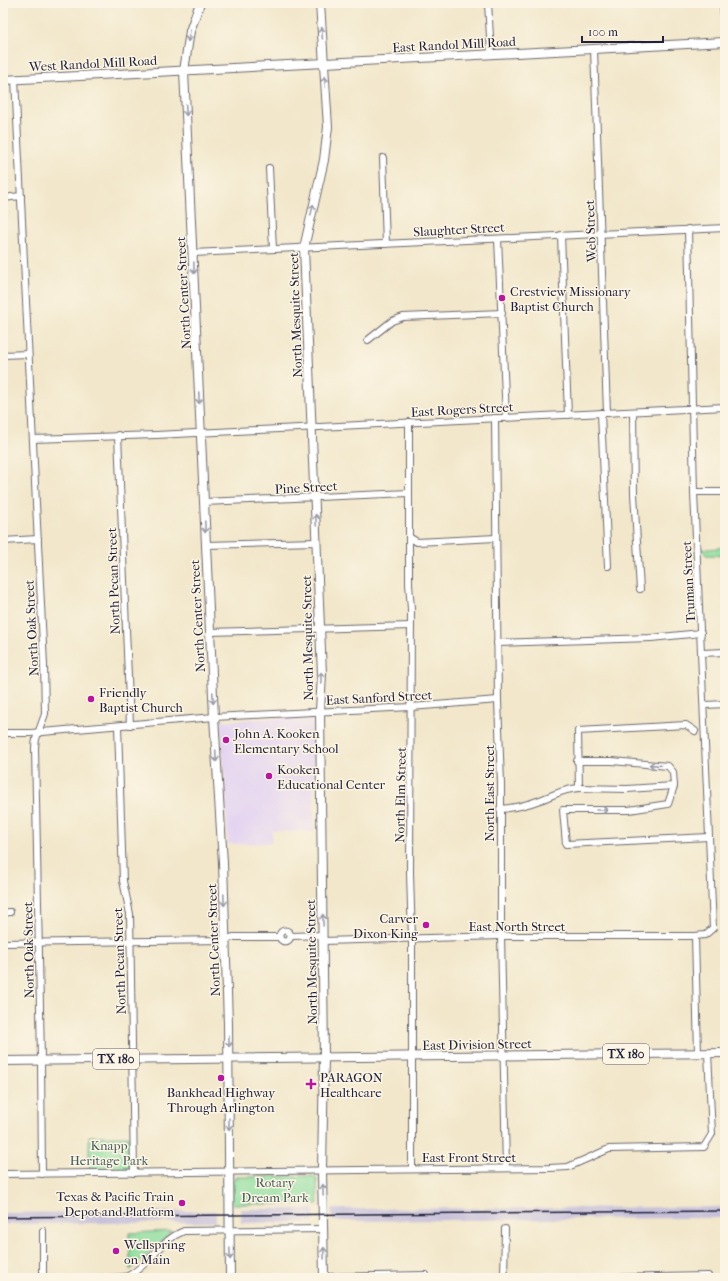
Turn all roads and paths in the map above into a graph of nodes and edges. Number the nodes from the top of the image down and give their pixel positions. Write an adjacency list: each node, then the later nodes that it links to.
1 (200, 3): 10 (main road, North Center Street, one-way to 10)
2 (320, 3): 9 (main road, North Mesquite Street, one-way to 2)
3 (488, 3): 8 (street)
4 (723, 3): 5 (street)
5 (725, 39)
6 (725, 42): 7 (main road, East Randol Mill Road)
7 (594, 49): 8 (main road, East Randol Mill Road); 19 (street, Web Street)
8 (491, 54): 9 (main road, East Randol Mill Road)
9 (324, 63): 10 (main road, East Randol Mill Road); 23 (main road, North Mesquite Street, one-way to 9)
10 (184, 71): 11 (main road, West Randol Mill Road); 25 (main road, North Center Street, one-way to 25)
11 (15, 79): 12 (main road, West Randol Mill Road); 15 (street, North Oak Street)
12 (3, 80)
13 (383, 158): 22 (street)
14 (269, 168): 24 (street)
15 (21, 196): 16 (street); 28 (street, North Oak Street)
16 (3, 198)
17 (725, 228): 18 (street, Slaughter Street)
18 (688, 229): 19 (street, Slaughter Street); 31 (street, Truman Street)
19 (601, 234): 20 (street, Slaughter Street); 33 (street, Web Street)
20 (561, 236): 21 (street, Slaughter Street); 34 (street)
21 (498, 238): 22 (street, Slaughter Street); 26 (street)
22 (386, 244): 23 (street, Slaughter Street)
23 (304, 248): 24 (street, Slaughter Street); 38 (main road, North Mesquite Street)
24 (273, 249): 25 (street, Slaughter Street)
25 (193, 253): 39 (main road, North Center Street, one-way to 39)
26 (502, 313): 27 (street); 36 (street)
27 (368, 340)
28 (28, 354): 29 (street); 41 (street, North Oak Street)
29 (3, 355)
30 (725, 407): 31 (street, East Rogers Street)
31 (694, 409): 32 (street, East Rogers Street); 42 (street, Truman Street)
32 (632, 412): 33 (street, East Rogers Street); 54 (street)
33 (604, 413): 34 (street, East Rogers Street); 53 (street, Web Street)
34 (568, 415): 36 (street, East Rogers Street)
35 (495, 418): 36 (street, East Rogers Street); 37 (street, East Rogers Street); 48 (street, North East Street)
36 (506, 418)
37 (409, 422): 38 (street, East Rogers Street); 44 (street, North Elm Street)
38 (310, 427): 39 (street, East Rogers Street); 45 (main road, North Mesquite Street)
39 (201, 432): 40 (street, East Rogers Street); 46 (main road, North Center Street)
40 (118, 435): 41 (street, East Rogers Street); 68 (street, North Pecan Street)
41 (32, 439): 49 (street, North Oak Street)
42 (694, 492): 43 (street); 58 (street, Truman Street)
43 (725, 492)
44 (409, 493): 45 (street, Pine Street); 47 (street, North Elm Street)
45 (314, 497): 46 (street, Pine Street); 51 (main road, North Mesquite Street, one-way to 45)
46 (204, 502): 52 (main road, North Center Street, one-way to 52)
47 (409, 537): 48 (street); 55 (street, North Elm Street)
48 (496, 538): 59 (street, North East Street)
49 (38, 539): 50 (street); 72 (street, North Oak Street)
50 (3, 541)
51 (317, 542): 52 (street); 56 (main road, North Mesquite Street)
52 (206, 545): 57 (main road, North Center Street)
53 (608, 566)
54 (640, 589)
55 (411, 626): 56 (street); 65 (street, North Elm Street)
56 (320, 628): 57 (street); 66 (main road, North Mesquite Street, one-way to 56)
57 (210, 632): 67 (main road, North Center Street, one-way to 67)
58 (701, 633): 59 (street); 61 (street, Truman Street)
59 (497, 643): 62 (street, North East Street)
60 (725, 652): 61 (street)
61 (702, 653): 64 (street, Truman Street)
62 (498, 700): 65 (street, East Sanford Street); 76 (street, North East Street)
63 (725, 704): 64 (street)
64 (705, 705): 77 (street, Truman Street)
65 (411, 707): 66 (street, East Sanford Street); 85 (street, North Elm Street)
66 (320, 711): 67 (street, East Sanford Street); 83 (main road, North Mesquite Street, one-way to 66)
67 (214, 717): 68 (street, East Sanford Street); 84 (main road, North Center Street, one-way to 84)
68 (130, 725): 69 (street, East Sanford Street)
69 (118, 726): 72 (street, East Sanford Street); 86 (street, North Pecan Street)
70 (695, 731): 73 (street)
71 (3, 732): 72 (street, East Sanford Street)
72 (39, 732): 88 (street, North Oak Street)
73 (578, 761): 74 (street, one-way to 73); 75 (street)
74 (674, 786): 75 (street); 77 (street, one-way to 74)
75 (579, 788): 76 (street)
76 (500, 810): 81 (street, North East Street)
77 (709, 837): 80 (street, Truman Street)
78 (10, 912): 79 (street)
79 (3, 913)
80 (710, 932): 82 (street, East North Street)
81 (501, 936): 82 (street, East North Street); 85 (street, East North Street); 92 (street, North East Street)
82 (695, 936): 90 (street)
83 (323, 938): 84 (street, East North Street); 85 (street, East North Street); 95 (main road, North Mesquite Street)
84 (225, 940): 86 (street); 94 (main road, North Center Street, one-way to 94)
85 (412, 940): 93 (street, North Elm Street)
86 (130, 942): 88 (street); 96 (street, North Pecan Street)
87 (3, 943): 88 (street)
88 (38, 943): 97 (street, North Oak Street)
89 (725, 1053): 91 (main road, East Division Street / TX 180)
90 (698, 1054): 91 (main road, East Division Street / TX 180); 92 (main road, East Division Street / TX 180)
91 (708, 1054): 100 (street, East Front Street)
92 (505, 1055): 93 (main road, East Division Street / TX 180); 100 (street, North East Street)
93 (412, 1056): 95 (main road, East Division Street / TX 180); 99 (street, North Elm Street)
94 (229, 1057): 95 (main road, East Division Street / TX 180); 96 (main road, TX 180); 102 (main road, North Center Street, one-way to 102)
95 (324, 1057): 101 (main road, North Mesquite Street)
96 (133, 1059): 97 (main road, TX 180); 103 (street, North Pecan Street)
97 (42, 1060): 98 (main road, TX 180); 105 (street, North Oak Street)
98 (3, 1061)
99 (412, 1168): 100 (street, East Front Street); 101 (street, East Front Street)
100 (506, 1168)
101 (322, 1170): 102 (street, East Front Street); 106 (main road, North Mesquite Street, one-way to 101)
102 (229, 1171): 103 (street, East Front Street); 109 (main road, North Center Street)
103 (134, 1173): 105 (street, East Front Street)
104 (3, 1174): 105 (street, East Front Street)
105 (42, 1174)
106 (324, 1229): 109 (street); 113 (main road, North Mesquite Street, one-way to 106)
107 (505, 1229): 117 (street)
108 (43, 1231): 114 (street)
109 (229, 1231): 112 (street); 116 (main road, North Center Street, one-way to 116)
110 (426, 1276): 113 (street)
111 (708, 1276): 119 (street)
112 (128, 1277): 115 (street)
113 (324, 1277)
114 (43, 1278)
115 (109, 1278)
116 (230, 1278)
117 (504, 1278)
118 (609, 1278): 119 (street)
119 (639, 1278)

